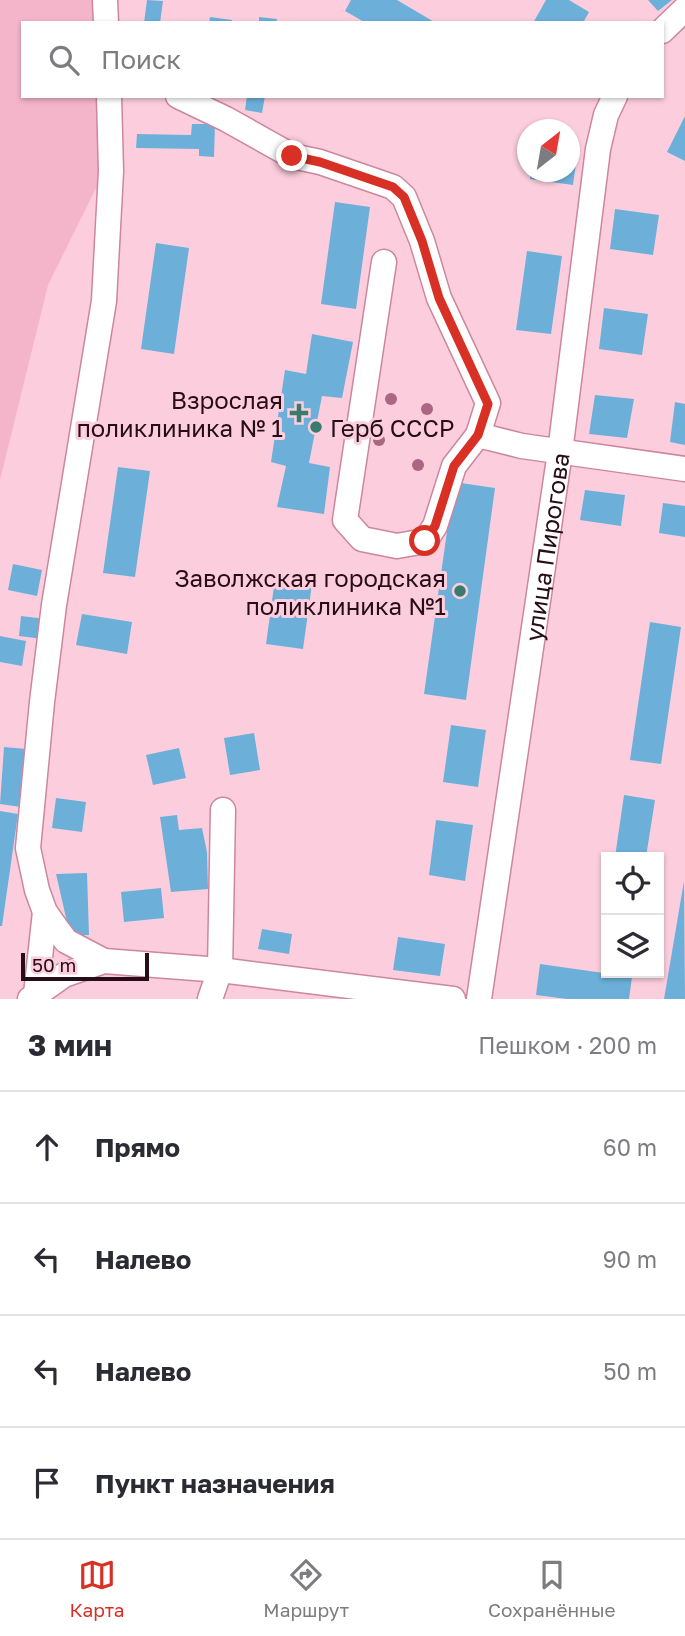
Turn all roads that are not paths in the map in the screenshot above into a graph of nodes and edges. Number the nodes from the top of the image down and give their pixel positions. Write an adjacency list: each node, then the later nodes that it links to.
1 (105, 0): 3 (street)
2 (685, 9): 4 (street)
3 (106, 21)
4 (664, 29)
5 (109, 98): 13 (street)
6 (182, 98): 9 (street)
7 (614, 98): 10 (street, улица Пирогова)
8 (384, 262): 9 (street)
9 (478, 435): 10 (street)
10 (560, 452): 11 (street); 19 (street, улица Пирогова)
11 (685, 470)
12 (223, 810): 15 (street)
13 (45, 912): 14 (street); 16 (street)
14 (104, 961): 15 (street); 16 (street)
15 (220, 970): 17 (street); 18 (street)
16 (33, 996)
17 (210, 999)
18 (453, 999)
19 (479, 999)

